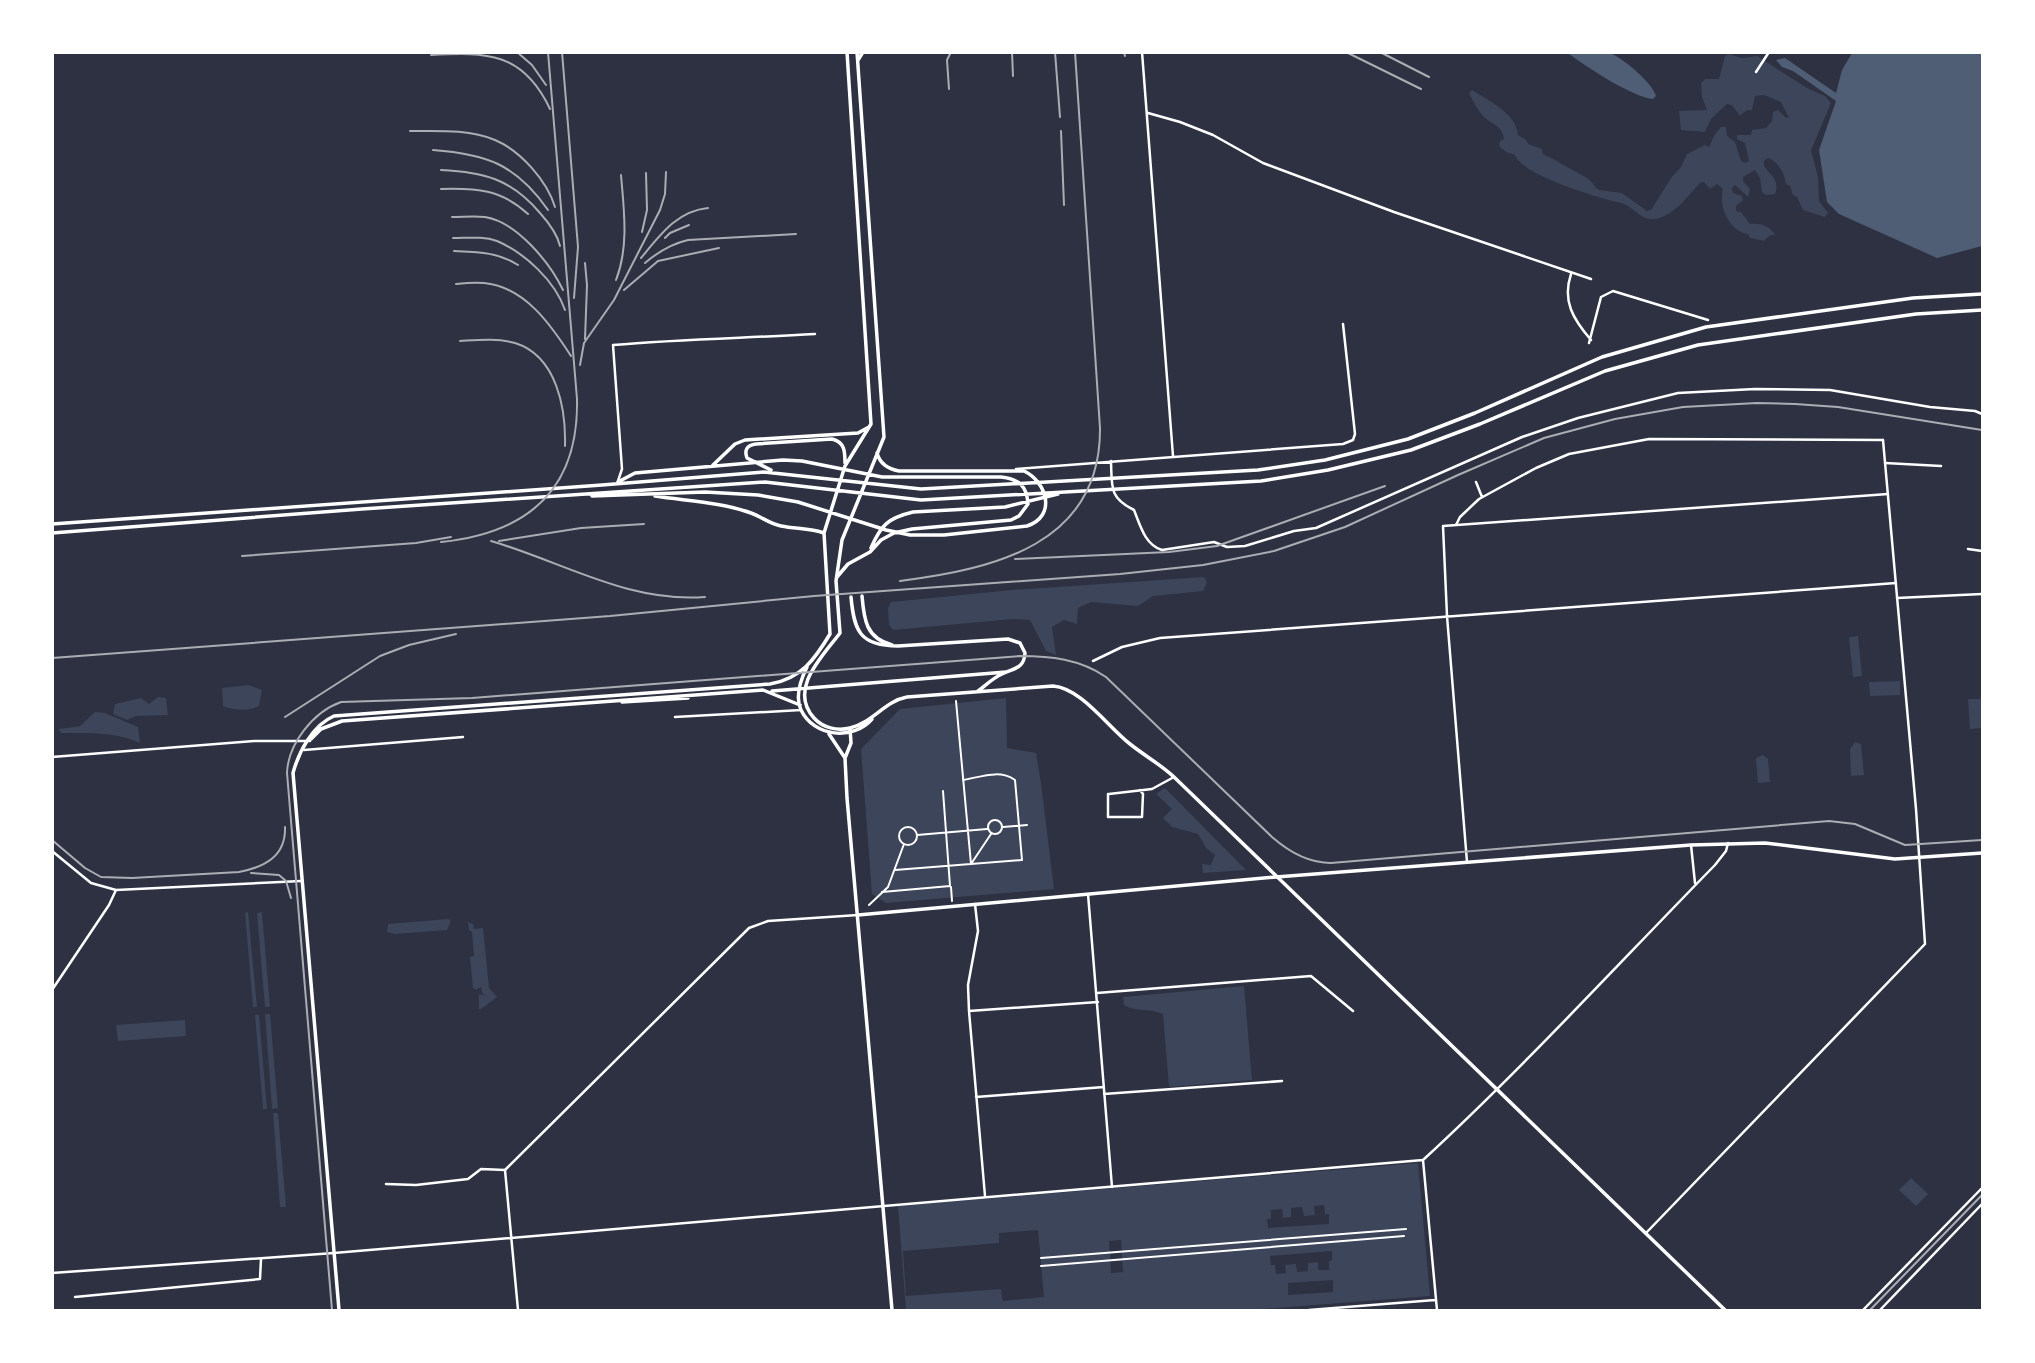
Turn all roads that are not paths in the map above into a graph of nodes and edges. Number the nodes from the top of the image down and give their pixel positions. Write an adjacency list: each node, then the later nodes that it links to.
1 (847, 52): 17 (main road)
2 (857, 52): 6 (main road)
3 (863, 52): 6 (main road)
4 (1142, 52): 8 (street)
5 (1769, 52): 7 (street)
6 (857, 61): 18 (main road)
7 (1756, 72)
8 (1147, 113): 9 (street); 19 (street)
9 (1572, 273): 10 (street); 13 (street)
10 (1591, 279)
11 (1983, 293): 26 (main road)
12 (1983, 310): 30 (main road)
13 (1708, 320)
14 (1343, 324): 19 (street)
15 (815, 334): 28 (street)
16 (1983, 414): 20 (street)
17 (871, 425): 22 (main road); 24 (main road)
18 (876, 451): 25 (main road); 42 (main road)
19 (1173, 456): 20 (street)
20 (1111, 461): 25 (street)
21 (1885, 463): 23 (street); 32 (street); 34 (street)
22 (845, 466): 26 (main road); 38 (main road)
23 (1941, 466)
24 (707, 467): 28 (main road); 41 (main road)
25 (1012, 470): 33 (main road)
26 (777, 471): 28 (main road)
27 (1476, 482): 34 (street)
28 (616, 484): 29 (main road)
29 (583, 487): 31 (main road); 35 (main road)
30 (1066, 492): 31 (main road); 41 (main road)
31 (584, 494): 33 (main road); 37 (main road)
32 (1888, 494): 36 (street); 43 (street)
33 (643, 495): 38 (main road)
34 (1482, 497): 36 (street)
35 (52, 524)
36 (1456, 525): 48 (street)
37 (52, 533)
38 (824, 533): 51 (main road)
39 (1968, 550): 40 (street)
40 (1983, 551)
41 (870, 552): 42 (main road)
42 (836, 578): 58 (main road)
43 (1896, 583): 47 (street); 48 (street)
44 (1983, 594): 47 (street)
45 (862, 596): 49 (main road)
46 (851, 597): 49 (main road)
47 (1897, 598): 82 (street)
48 (1447, 616): 50 (street); 83 (street)
49 (898, 646): 52 (main road)
50 (1093, 661)
51 (810, 662): 56 (main road); 61 (main road)
52 (1006, 672): 53 (main road); 54 (main road)
53 (973, 693): 58 (main road); 65 (main road)
54 (613, 701): 56 (main road); 61 (main road)
55 (956, 701): 66 (street)
56 (800, 707): 57 (street); 59 (main road)
57 (675, 717)
58 (850, 731): 59 (main road); 64 (main road)
59 (827, 732): 64 (main road)
60 (463, 737): 62 (street)
61 (310, 741): 62 (main road); 63 (street)
62 (304, 750): 88 (main road)
63 (52, 757)
64 (845, 758): 97 (main road)
65 (1174, 777): 67 (street); 87 (main road)
66 (963, 780): 69 (street); 73 (street)
67 (1140, 790): 67 (street)
68 (943, 791): 74 (street)
69 (1019, 825): 70 (street); 71 (street); 84 (street)
70 (1027, 825)
71 (1002, 827): 72 (street); 76 (street)
72 (987, 829): 73 (street); 76 (street)
73 (967, 831): 74 (street); 84 (street)
74 (946, 833): 75 (street); 85 (street)
75 (917, 835): 78 (street); 78 (street)
76 (991, 836): 84 (street)
77 (1728, 843): 79 (main road); 82 (main road); 89 (street)
78 (904, 844): 86 (street)
79 (1691, 845): 83 (main road); 89 (street)
80 (52, 851): 91 (street)
81 (1983, 853): 82 (main road)
82 (1919, 858): 117 (street)
83 (1467, 862): 87 (main road)
84 (971, 864): 85 (street)
85 (948, 866): 86 (street); 90 (street)
86 (895, 870): 92 (street)
87 (1276, 877): 93 (main road); 105 (main road)
88 (301, 881): 91 (street); 120 (main road)
89 (1696, 885): 105 (street)
90 (950, 886): 92 (street); 94 (street)
91 (116, 890): 98 (street)
92 (882, 892): 96 (street)
93 (1088, 893): 95 (main road); 99 (street)
94 (952, 901)
95 (975, 904): 97 (main road); 102 (street)
96 (869, 905)
97 (858, 915): 109 (street); 114 (main road)
98 (52, 990)
99 (1097, 993): 100 (street); 101 (street)
100 (1097, 1002): 102 (street); 104 (street)
101 (1353, 1011)
102 (969, 1012): 107 (street)
103 (1282, 1081): 106 (street)
104 (1104, 1087): 106 (street); 107 (street)
105 (1497, 1091): 108 (street); 117 (main road)
106 (1104, 1094): 111 (street)
107 (976, 1097): 113 (street)
108 (1423, 1160): 111 (street); 126 (street)
109 (505, 1170): 110 (street); 119 (street)
110 (386, 1184)
111 (1112, 1187): 113 (street)
112 (1983, 1188): 133 (street)
113 (985, 1196): 114 (street)
114 (884, 1204): 119 (street); 129 (main road)
115 (1983, 1205): 134 (street)
116 (1406, 1229): 122 (street)
117 (1646, 1233): 132 (main road)
118 (1404, 1236): 123 (street)
119 (513, 1238): 120 (street); 128 (street)
120 (334, 1253): 121 (street); 127 (main road)
121 (261, 1258): 124 (street); 125 (street)
122 (1041, 1258)
123 (1041, 1266)
124 (52, 1273)
125 (75, 1297)
126 (1437, 1300): 130 (street); 131 (street)
127 (339, 1311)
128 (518, 1311)
129 (892, 1311)
130 (1309, 1311)
131 (1437, 1311)
132 (1725, 1311)
133 (1863, 1311)
134 (1880, 1311)

